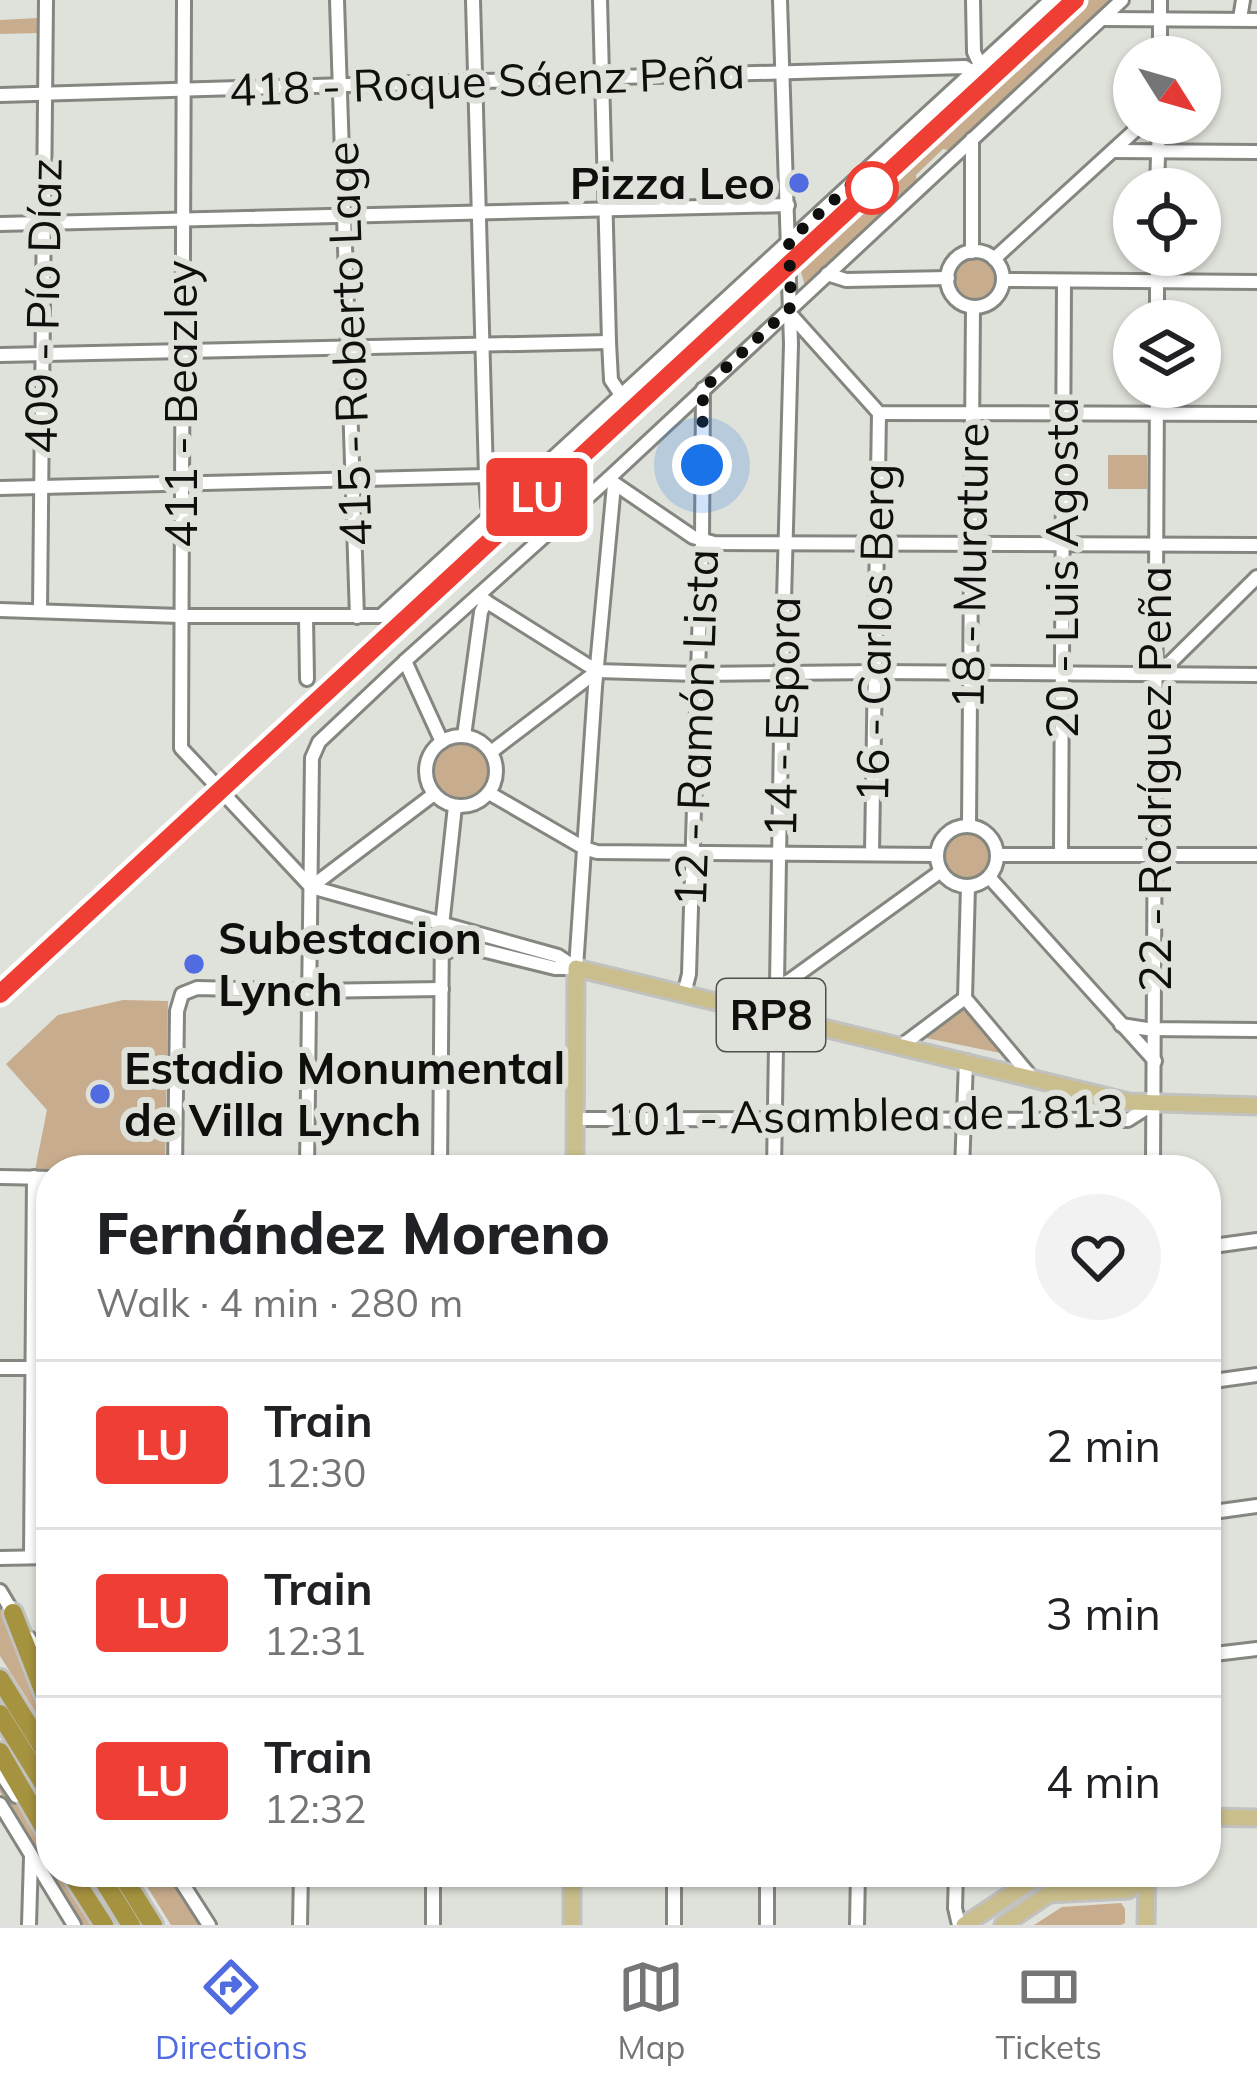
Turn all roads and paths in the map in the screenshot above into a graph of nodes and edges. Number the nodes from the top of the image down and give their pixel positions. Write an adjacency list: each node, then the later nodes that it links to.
1 (46, 0): 23 (street, 409 - Pío Díaz)
2 (184, 0): 22 (street, 411 - Beazley)
3 (337, 0): 21 (street, 415 - Roberto Lage)
4 (473, 0): 20 (street)
5 (600, 0): 19 (street)
6 (780, 0): 18 (street, 14 - Espora)
7 (973, 0): 17 (street)
8 (1051, 0): 17 (street)
9 (1122, 0): 13 (street)
10 (1160, 0): 12 (street)
11 (1243, 0): 14 (street)
12 (1160, 18): 13 (street); 14 (street); 16 (street)
13 (1102, 19): 25 (street)
14 (1240, 19): 15 (street)
15 (1257, 20)
16 (1160, 36)
17 (976, 69): 18 (street, 418 - Roque Sáenz Peña); 39 (street)
18 (782, 73): 19 (street, 418 - Roque Sáenz Peña); 32 (street, 14 - Espora)
19 (602, 77): 20 (street, 418 - Roque Sáenz Peña); 33 (street)
20 (476, 81): 21 (street, 418 - Roque Sáenz Peña); 34 (street)
21 (340, 84): 22 (street, 418 - Roque Sáenz Peña); 35 (street, 415 - Roberto Lage)
22 (182, 89): 23 (street, 418 - Roque Sáenz Peña); 36 (street, 411 - Beazley)
23 (46, 94): 24 (street, 418 - Roque Sáenz Peña); 37 (street, 409 - Pío Díaz)
24 (0, 95)
25 (972, 139): 40 (street); 42 (street)
26 (1120, 144): 28 (street)
27 (1158, 144): 29 (street)
28 (1112, 151): 29 (street); 41 (street)
29 (1158, 152): 30 (street); 31 (street)
30 (1257, 152)
31 (1158, 168)
32 (788, 205): 33 (street); 39 (street, 14 - Espora)
33 (605, 207): 34 (street); 52 (street)
34 (479, 212): 35 (street); 53 (street)
35 (346, 216): 36 (street); 54 (street, 415 - Roberto Lage)
36 (182, 218): 37 (street); 55 (street, 411 - Beazley)
37 (44, 223): 38 (street); 56 (street, 409 - Pío Díaz)
38 (0, 224)
39 (789, 241): 51 (street, 14 - Espora); 59 (street)
40 (972, 252): 41 (street); 44 (street)
41 (994, 259): 45 (street)
42 (827, 274): 44 (street); 51 (street)
43 (1156, 276): 47 (street)
44 (948, 278): 50 (street)
45 (1003, 280): 46 (street); 50 (street)
46 (1064, 282): 47 (street); 63 (street, 20 - Luis Agosta)
47 (1156, 282): 48 (street); 49 (street)
48 (1257, 282)
49 (1156, 300)
50 (973, 308): 62 (street, 18 - Murature)
51 (791, 311): 58 (street); 61 (street); 74 (street, 14 - Espora)
52 (609, 342): 53 (street); 59 (street)
53 (483, 343): 54 (street); 66 (street)
54 (350, 347): 55 (street); 67 (street, 415 - Roberto Lage)
55 (181, 351): 56 (street); 69 (street, 411 - Beazley)
56 (43, 354): 57 (street); 70 (street, 409 - Pío Díaz)
57 (0, 355)
58 (703, 389): 68 (street); 73 (street, 12 - Ramón Lista)
59 (621, 395): 72 (street)
60 (1156, 408): 64 (street, 22 - Rodríguez Peña)
61 (879, 412): 62 (street); 75 (street, 16 - Carlos Berg)
62 (972, 412): 63 (street); 76 (street, 18 - Murature)
63 (1064, 412): 64 (street); 77 (street, 20 - Luis Agosta)
64 (1156, 412): 65 (street); 78 (street, 22 - Rodríguez Peña)
65 (1257, 414)
66 (485, 476): 67 (street); 72 (street)
67 (354, 477): 69 (street); 86 (street, 415 - Roberto Lage)
68 (611, 482): 73 (street); 81 (street); 88 (street)
69 (182, 484): 70 (street); 84 (street, 411 - Beazley)
70 (41, 487): 71 (street); 83 (street, 409 - Pío Díaz)
71 (0, 488)
72 (492, 515): 86 (street)
73 (701, 541): 74 (street); 92 (street, 12 - Ramón Lista)
74 (785, 543): 75 (street); 91 (street, 14 - Espora)
75 (877, 543): 76 (street); 89 (street, 16 - Carlos Berg)
76 (970, 544): 77 (street); 90 (street, 18 - Murature)
77 (1062, 544): 78 (street); 93 (street, 20 - Luis Agosta)
78 (1156, 544): 79 (street); 94 (street, 22 - Rodríguez Peña)
79 (1257, 545)
80 (1257, 578): 94 (street)
81 (482, 599): 87 (street); 88 (street); 97 (street)
82 (0, 610): 83 (street)
83 (40, 611): 84 (street)
84 (180, 616): 85 (street); 116 (street, 411 - Beazley)
85 (306, 617): 86 (street); 96 (street)
86 (357, 617)
87 (405, 661): 98 (street); 116 (street)
88 (597, 671): 92 (street); 99 (street); 104 (street)
89 (876, 672): 90 (street); 91 (street); 105 (street, 16 - Carlos Berg)
90 (969, 672): 93 (street); 103 (street, 18 - Murature)
91 (782, 673): 92 (street); 107 (street, 14 - Espora)
92 (696, 674): 106 (street, 12 - Ramón Lista)
93 (1061, 674): 94 (street); 108 (street, 20 - Luis Agosta)
94 (1154, 674): 95 (street); 109 (street, 22 - Rodríguez Peña)
95 (1257, 675)
96 (308, 679)
97 (464, 736): 98 (street); 99 (street)
98 (442, 742): 101 (street)
99 (491, 752): 100 (street)
100 (489, 793): 102 (street); 104 (street)
101 (434, 794): 102 (street); 116 (street)
102 (455, 806): 117 (street)
103 (968, 826): 110 (street); 111 (street)
104 (584, 848): 106 (street); 119 (street)
105 (872, 853): 107 (street); 110 (street)
106 (692, 854): 107 (street); 123 (street, 12 - Ramón Lista)
107 (780, 854): 120 (street, 14 - Espora)
108 (1061, 854): 109 (street); 111 (street)
109 (1153, 854): 112 (street); 127 (street, 22 - Rodríguez Peña)
110 (937, 855): 113 (street)
111 (997, 855): 114 (street)
112 (1257, 855)
113 (941, 871): 115 (street); 120 (street)
114 (989, 877): 115 (street); 126 (street)
115 (968, 886): 124 (street)
116 (311, 887): 117 (street); 122 (street)
117 (442, 926): 118 (street); 119 (street)
118 (442, 955): 119 (street); 121 (street)
119 (576, 968): 123 (main road, RP8); 135 (main road)
120 (776, 987): 125 (street, 14 - Espora)
121 (442, 989): 122 (street); 140 (street)
122 (310, 991): 138 (street); 139 (street)
123 (684, 994): 125 (main road, RP8)
124 (965, 998): 129 (street); 132 (street)
125 (776, 1016): 129 (main road, RP8); 136 (street, 14 - Espora)
126 (1121, 1024): 127 (street); 131 (street)
127 (1155, 1029): 128 (street); 131 (street, 22 - Rodríguez Peña)
128 (1257, 1030)
129 (901, 1046): 130 (main road, RP8)
130 (966, 1061): 132 (main road, RP8); 137 (street)
131 (1155, 1061): 133 (street, 22 - Rodríguez Peña)
132 (1033, 1079): 133 (main road, RP8)
133 (1154, 1105): 134 (main road, RP8); 137 (street, 101 - Asamblea de 1813); 144 (street, 22 - Rodríguez Peña)
134 (1257, 1106)
135 (575, 1118): 136 (street, 101 - Asamblea de 1813); 141 (main road)
136 (775, 1118): 137 (street, 101 - Asamblea de 1813); 142 (street, 14 - Espora)
137 (962, 1119): 143 (street)
138 (175, 1155)
139 (307, 1155)
140 (440, 1155)
141 (575, 1155)
142 (774, 1155)
143 (962, 1155)
144 (1153, 1155)
145 (0, 1177): 146 (street)
146 (34, 1178): 150 (street)
147 (1257, 1240): 148 (street)
148 (1221, 1245)
149 (0, 1367): 150 (street)
150 (34, 1368): 155 (street)
151 (1257, 1375): 152 (street)
152 (1221, 1380)
153 (1257, 1506): 154 (street)
154 (1221, 1511)
155 (31, 1557): 156 (street); 157 (street)
156 (36, 1557)
157 (0, 1558)
158 (0, 1591): 159 (street)
159 (14, 1613): 160 (street); 163 (highway)
160 (36, 1647)
161 (1257, 1649): 162 (street)
162 (1221, 1653)
163 (36, 1671)
164 (0, 1679): 166 (highway)
165 (0, 1714): 169 (highway)
166 (36, 1737)
167 (0, 1751): 171 (highway)
168 (0, 1772): 174 (street)
169 (36, 1772)
170 (0, 1804): 175 (street)
171 (36, 1815)
172 (1221, 1817): 173 (main road)
173 (1257, 1818)
174 (36, 1821)
175 (31, 1856): 176 (street); 196 (street)
176 (36, 1864)
177 (50, 1887): 197 (street)
178 (80, 1887): 198 (highway)
179 (113, 1887): 195 (highway)
180 (130, 1887): 195 (highway)
181 (185, 1887): 199 (street)
182 (301, 1887): 200 (street)
183 (434, 1887): 201 (street)
184 (572, 1887): 202 (main road)
185 (674, 1887): 203 (street)
186 (767, 1887): 204 (street)
187 (858, 1887): 205 (street)
188 (956, 1887): 206 (street)
189 (1022, 1887): 206 (main road)
190 (1057, 1887): 194 (main road)
191 (1105, 1887): 194 (main road)
192 (1137, 1887): 208 (main road)
193 (1138, 1887): 209 (main road)
194 (1048, 1894): 207 (main road)
195 (147, 1922)
196 (29, 1925)
197 (74, 1925)
198 (104, 1925)
199 (209, 1925)
200 (300, 1925)
201 (433, 1925)
202 (572, 1925)
203 (674, 1925)
204 (767, 1925)
205 (857, 1925)
206 (962, 1925)
207 (1003, 1925)
208 (1136, 1925)
209 (1146, 1925)

